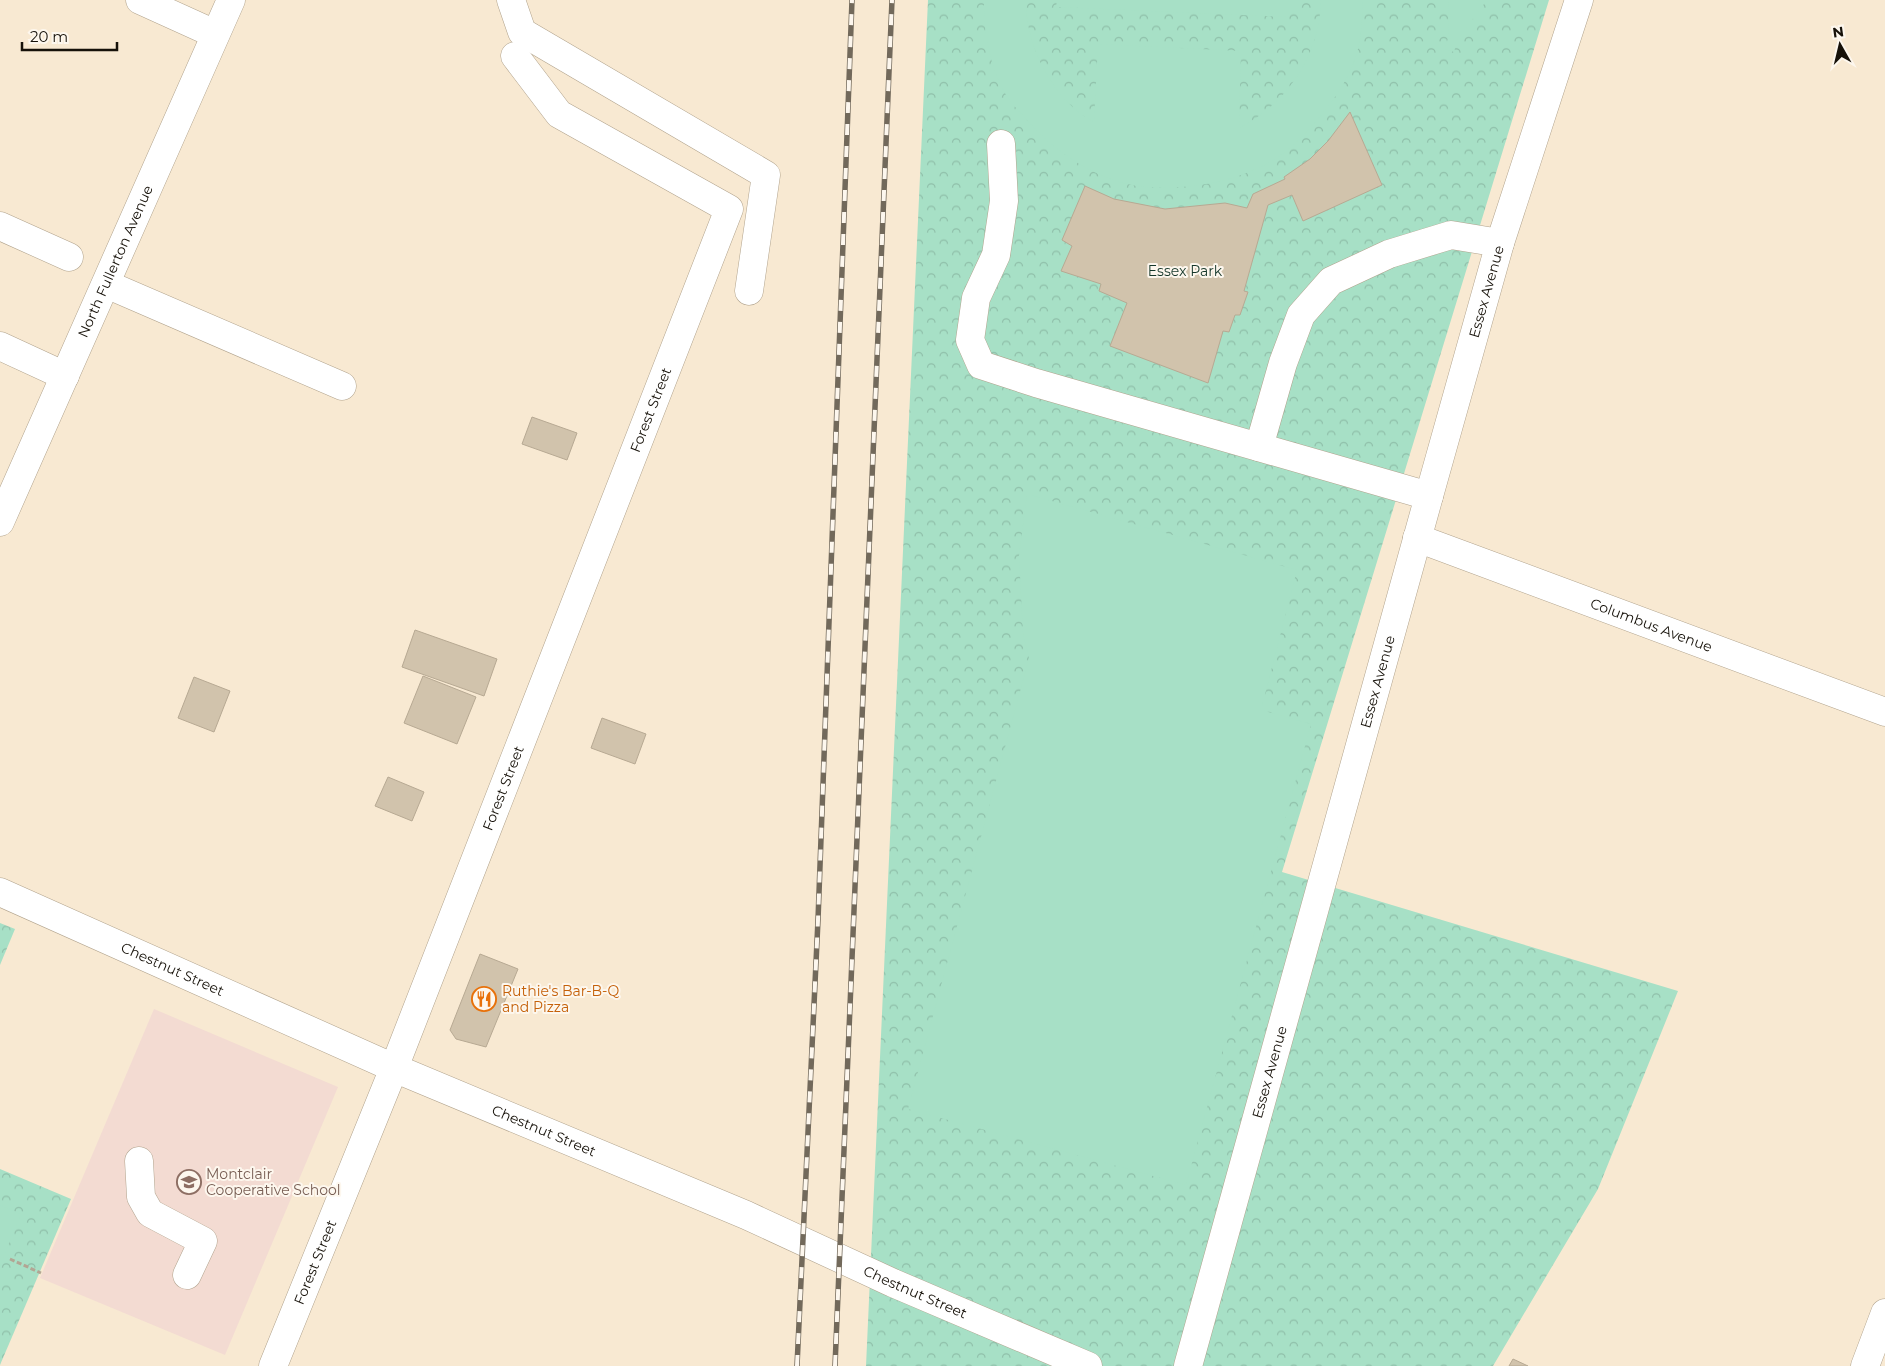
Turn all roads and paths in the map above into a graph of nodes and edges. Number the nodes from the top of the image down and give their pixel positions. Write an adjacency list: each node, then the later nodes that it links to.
1 (140, 0): 5 (street)
2 (231, 0): 5 (street, North Fullerton Avenue)
3 (511, 0): 12 (street)
4 (1579, 0): 9 (street, Essex Avenue)
5 (216, 34): 11 (street, North Fullerton Avenue)
6 (514, 56): 22 (street, Forest Street)
7 (1001, 144): 16 (street)
8 (0, 227): 10 (street)
9 (1500, 243): 16 (street); 17 (street, Essex Avenue)
10 (69, 257)
11 (106, 284): 14 (street, North Fullerton Avenue); 15 (street)
12 (749, 291)
13 (0, 346): 14 (street)
14 (65, 376): 18 (street, North Fullerton Avenue)
15 (342, 386)
16 (1259, 446): 17 (street)
17 (1429, 496): 19 (street, Essex Avenue)
18 (0, 522)
19 (1417, 538): 20 (street, Columbus Avenue); 30 (street, Essex Avenue)
20 (1885, 712)
21 (0, 892): 22 (street, Chestnut Street)
22 (394, 1068): 28 (street, Forest Street); 29 (street, Chestnut Street)
23 (139, 1161): 26 (street)
24 (10, 1259): 25 (path)
25 (41, 1274)
26 (187, 1275)
27 (1885, 1313): 31 (street)
28 (279, 1364)
29 (1088, 1366)
30 (1188, 1366)
31 (1865, 1366)

